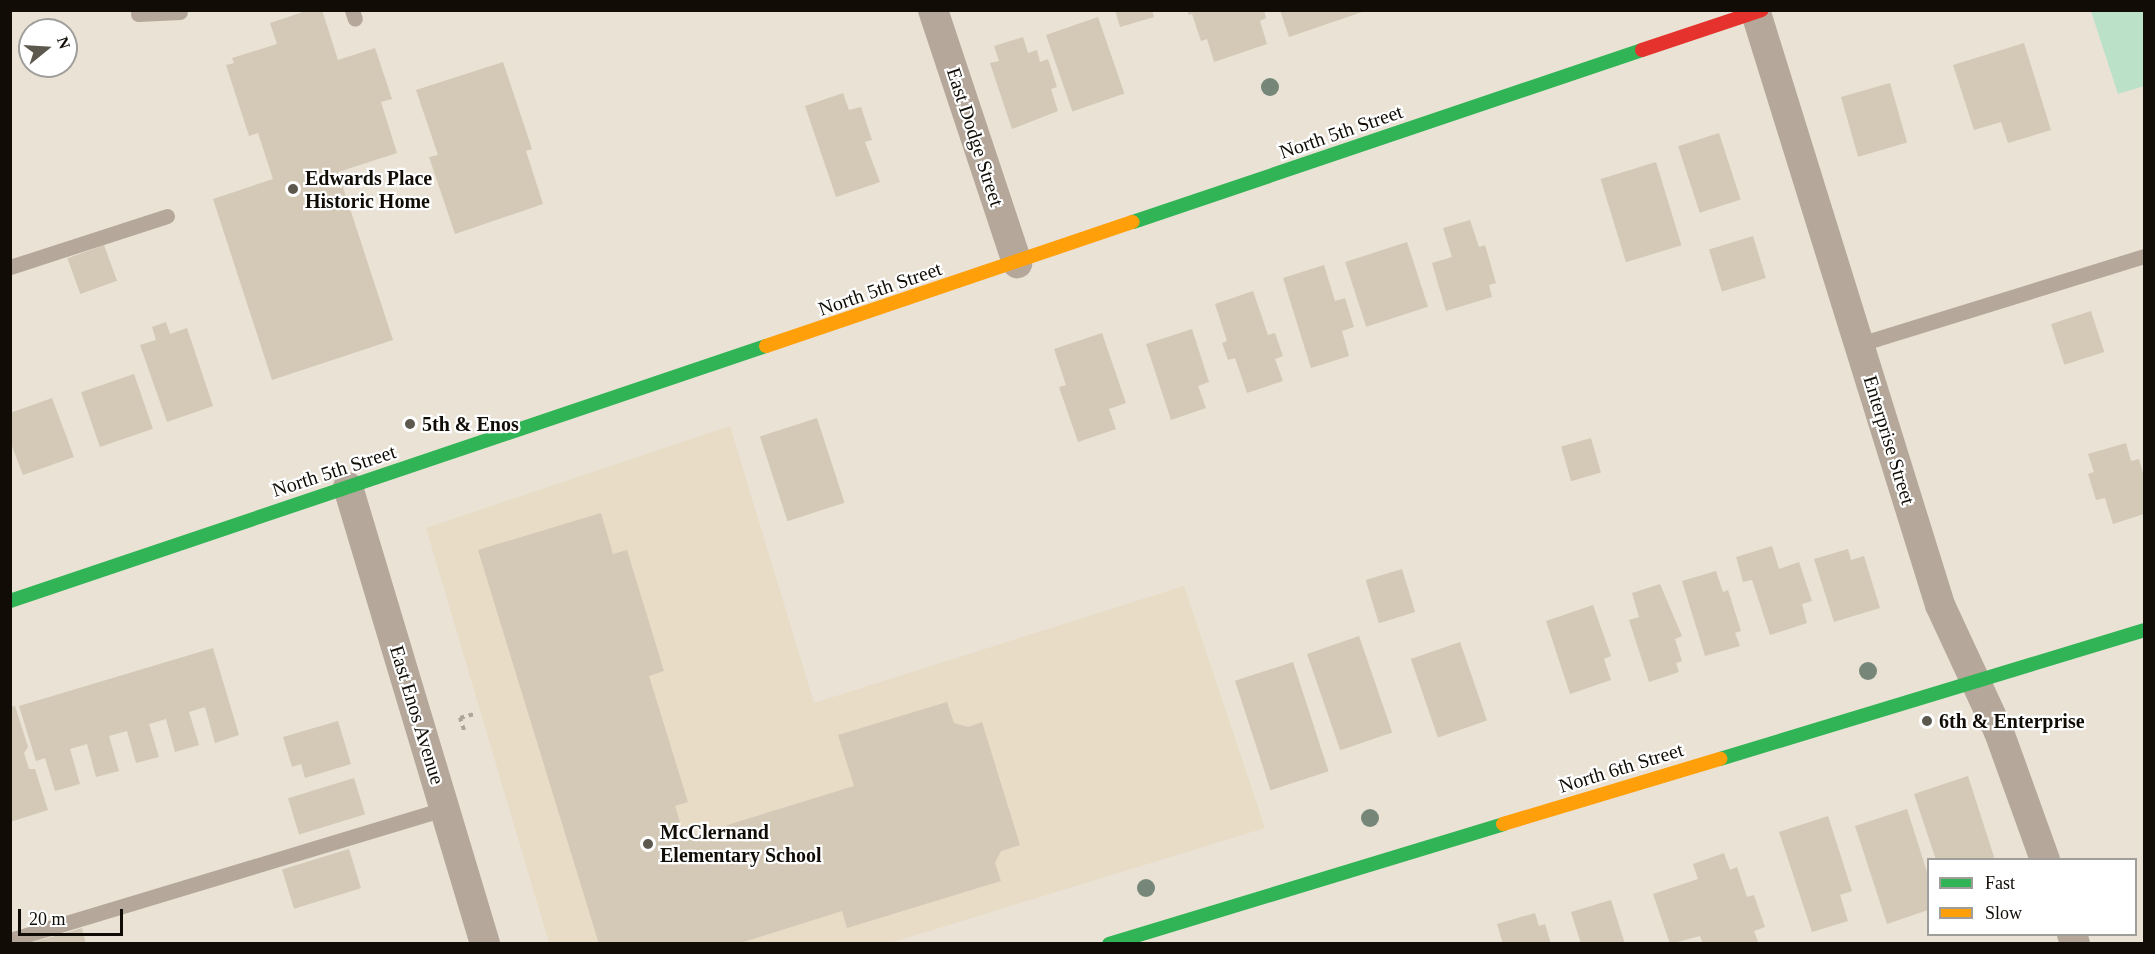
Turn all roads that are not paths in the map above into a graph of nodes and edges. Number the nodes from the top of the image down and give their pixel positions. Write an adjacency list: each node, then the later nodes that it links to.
1 (933, 10): 7 (street, East Dodge Street)
2 (180, 12): 4 (lane)
3 (1759, 12): 7 (main road, North 5th Street); 9 (street, Enterprise Street)
4 (138, 14)
5 (167, 216): 8 (lane)
6 (2145, 256): 9 (lane)
7 (1017, 263): 10 (main road, North 5th Street)
8 (10, 267)
9 (1860, 344): 13 (street, Enterprise Street)
10 (348, 487): 11 (main road, North 5th Street); 14 (street, East Enos Avenue)
11 (10, 602)
12 (2145, 630): 13 (main road, North 6th Street)
13 (1975, 682): 15 (street, Enterprise Street); 18 (main road, North 6th Street)
14 (446, 809): 16 (lane); 17 (street, East Enos Avenue)
15 (2044, 858)
16 (10, 940)
17 (485, 944)
18 (1109, 944)

